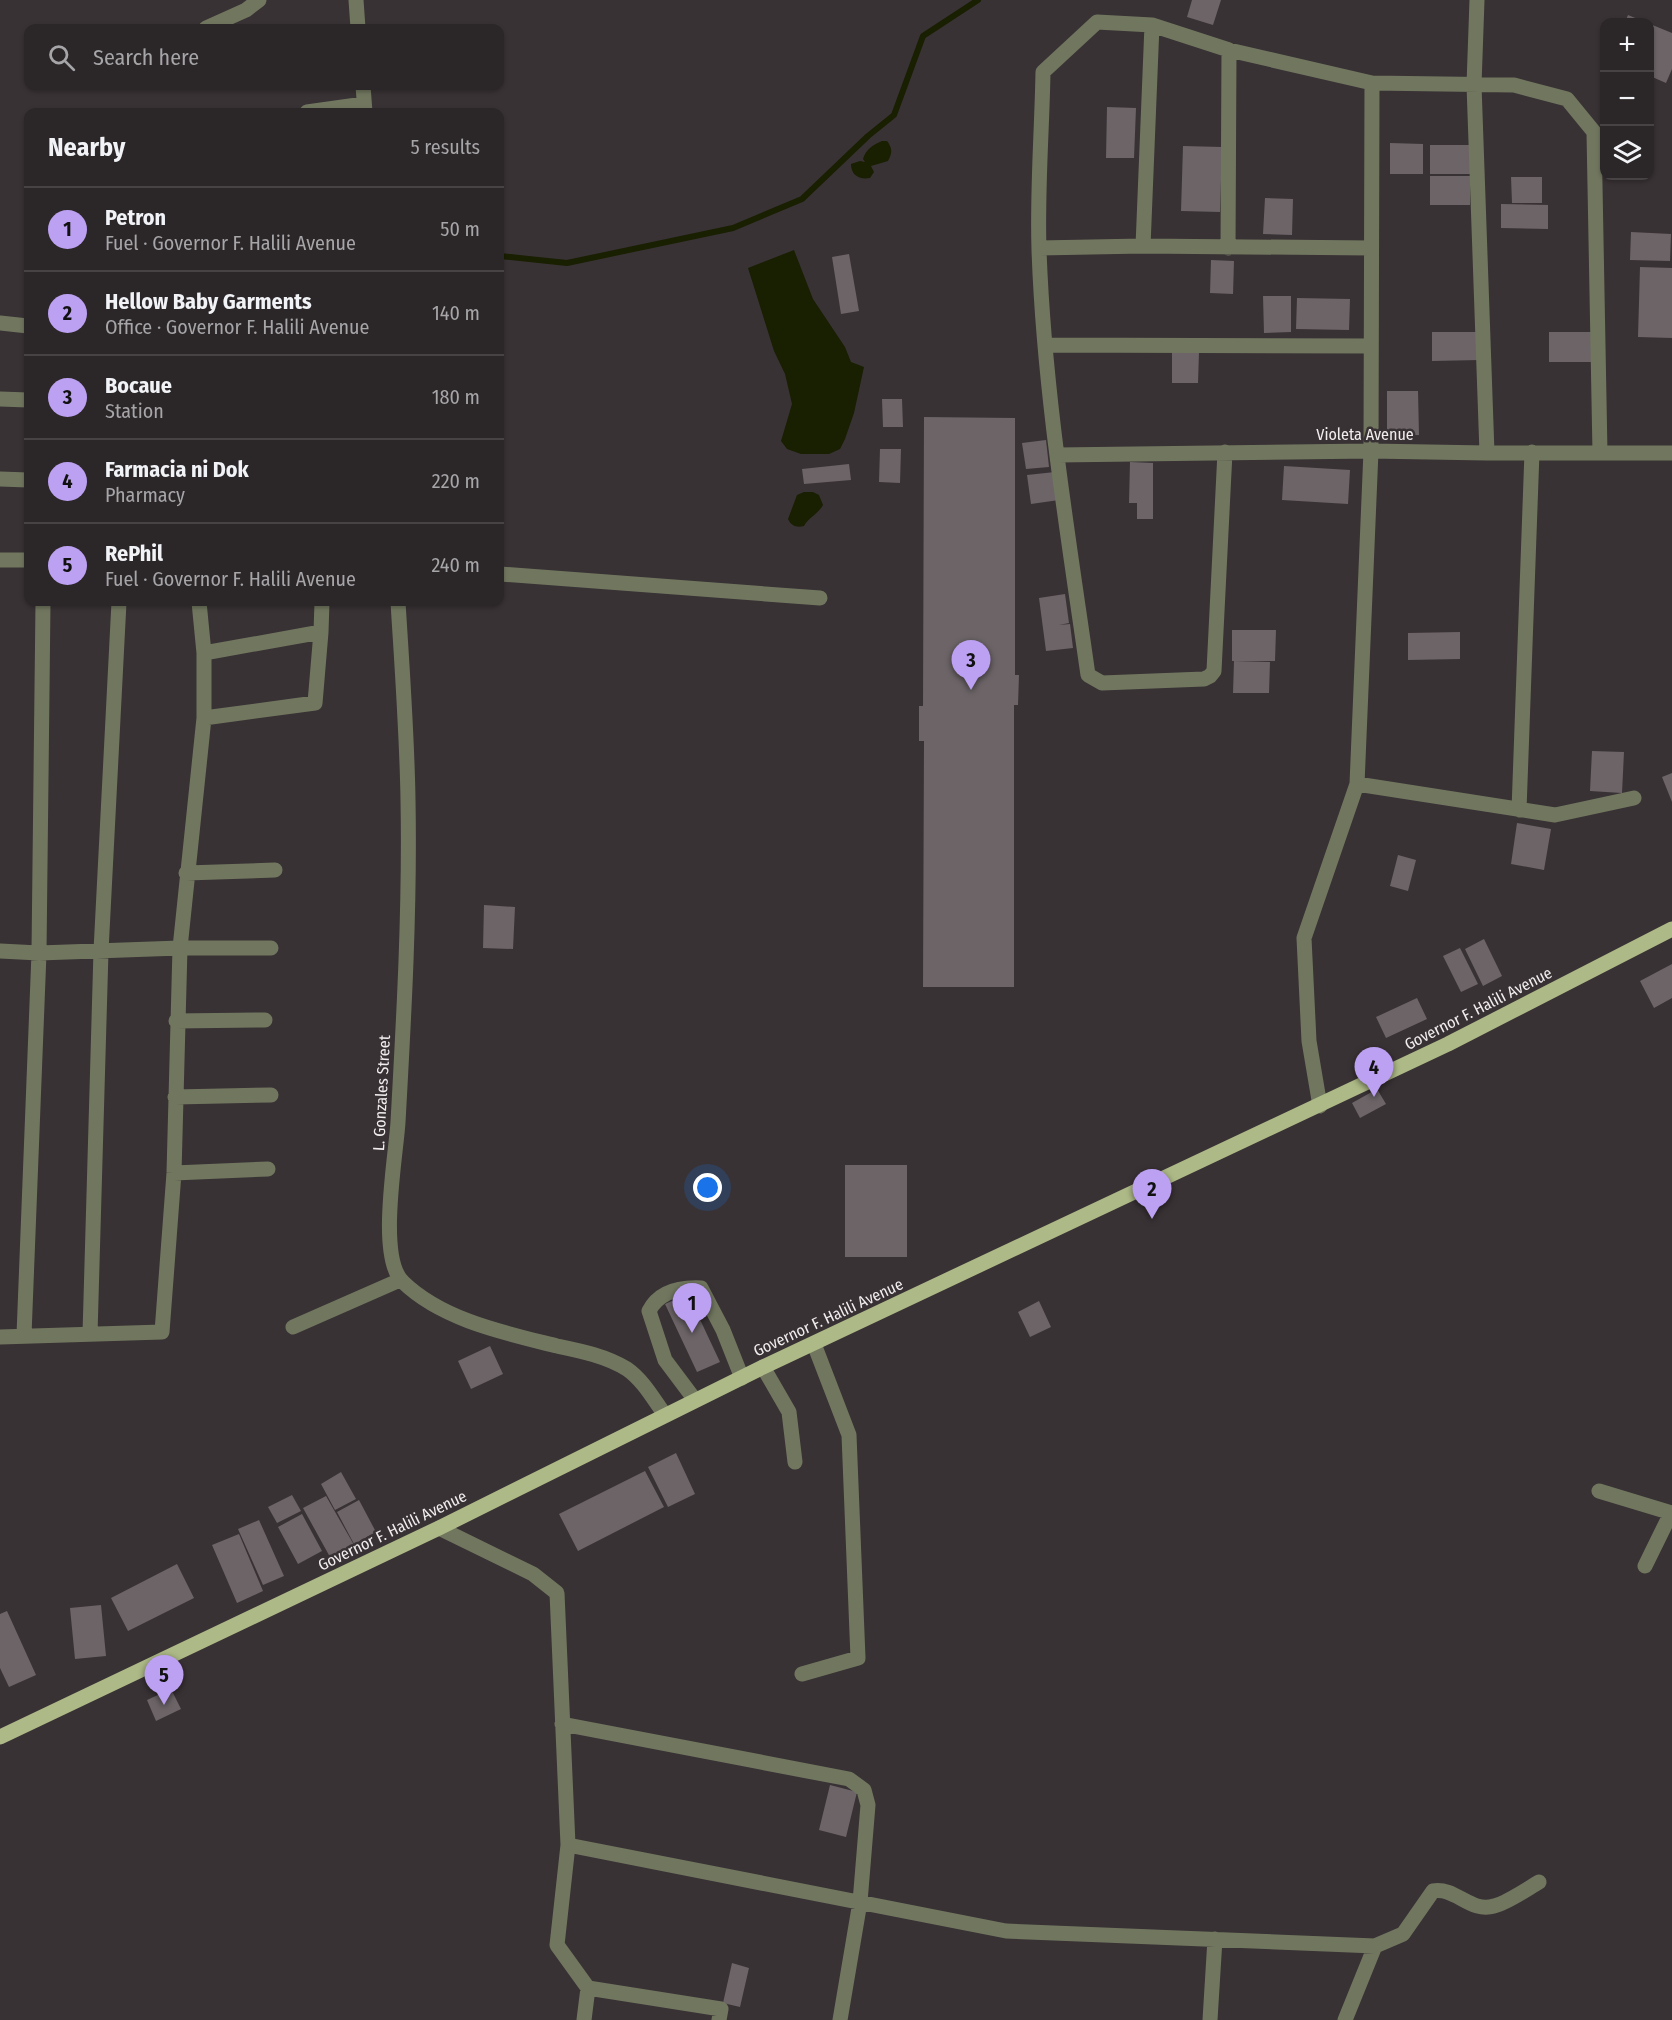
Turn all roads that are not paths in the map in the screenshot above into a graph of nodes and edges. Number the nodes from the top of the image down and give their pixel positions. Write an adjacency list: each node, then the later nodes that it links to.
1 (258, 0): 4 (street)
2 (356, 0): 5 (street)
3 (1477, 0): 9 (street)
4 (215, 24)
5 (358, 24)
6 (1152, 26): 7 (street); 12 (street); 13 (street)
7 (1229, 50): 8 (street); 14 (street)
8 (1372, 82): 9 (street); 15 (street)
9 (1474, 85): 25 (street); 26 (street)
10 (363, 90): 11 (street)
11 (365, 108)
12 (1143, 246): 13 (street); 14 (street)
13 (1039, 248): 18 (street)
14 (1228, 248): 15 (street)
15 (1371, 248): 19 (street)
16 (0, 323): 17 (street)
17 (24, 326)
18 (1046, 345): 19 (street); 28 (street)
19 (1371, 346): 22 (street)
20 (0, 399): 21 (street)
21 (24, 400)
22 (1371, 451): 23 (street, Violeta Avenue); 25 (street, Violeta Avenue); 43 (street)
23 (1225, 452): 28 (street, Violeta Avenue); 28 (street)
24 (1532, 452): 25 (street, Violeta Avenue); 26 (street, Violeta Avenue); 45 (street)
25 (1487, 453)
26 (1600, 453): 27 (street, Violeta Avenue)
27 (1672, 453)
28 (1057, 455)
29 (0, 479): 30 (street)
30 (24, 480)
31 (0, 560): 32 (street)
32 (24, 560)
33 (504, 574): 34 (street)
34 (820, 597)
35 (43, 606): 53 (street)
36 (118, 606): 52 (street)
37 (199, 606): 41 (street)
38 (322, 606): 40 (street)
39 (398, 606): 61 (street, L. Gonzales Street)
40 (321, 632): 41 (street); 42 (street)
41 (204, 653): 42 (street)
42 (204, 718): 47 (street)
43 (1357, 784): 45 (street); 58 (street)
44 (1634, 798): 45 (street)
45 (1519, 810)
46 (275, 870): 47 (street)
47 (186, 873): 49 (street)
48 (1672, 930): 58 (main road, Governor F. Halili Avenue)
49 (180, 948): 50 (street); 52 (street); 55 (street)
50 (271, 948)
51 (0, 951): 53 (street)
52 (101, 951): 53 (street); 63 (street)
53 (39, 953): 64 (street)
54 (265, 1020): 55 (street)
55 (176, 1021): 57 (street)
56 (271, 1095): 57 (street)
57 (175, 1097): 60 (street)
58 (1320, 1106): 66 (main road, Governor F. Halili Avenue)
59 (268, 1169): 60 (street)
60 (174, 1173): 63 (street)
61 (400, 1280): 62 (street); 70 (street)
62 (293, 1327)
63 (90, 1334): 64 (street)
64 (24, 1335): 65 (street)
65 (0, 1337)
66 (814, 1344): 67 (main road, Governor F. Halili Avenue); 76 (street)
67 (763, 1367): 68 (main road, Governor F. Halili Avenue); 71 (street)
68 (742, 1378): 69 (main road, Governor F. Halili Avenue); 69 (street)
69 (695, 1400): 70 (main road, Governor F. Halili Avenue)
70 (665, 1415): 74 (main road, Governor F. Halili Avenue)
71 (795, 1462)
72 (1599, 1491): 73 (street)
73 (1672, 1513): 75 (street)
74 (440, 1528): 77 (street); 78 (main road, Governor F. Halili Avenue)
75 (1645, 1566)
76 (802, 1674)
77 (562, 1724): 79 (street); 81 (street)
78 (0, 1737)
79 (568, 1845): 81 (street); 84 (street)
80 (1539, 1882): 83 (street)
81 (860, 1902): 82 (street); 87 (street)
82 (1215, 1939): 83 (street); 88 (street)
83 (1375, 1946): 89 (street)
84 (588, 1988): 85 (street); 86 (street)
85 (584, 2020)
86 (719, 2020)
87 (840, 2020)
88 (1210, 2020)
89 (1345, 2020)

